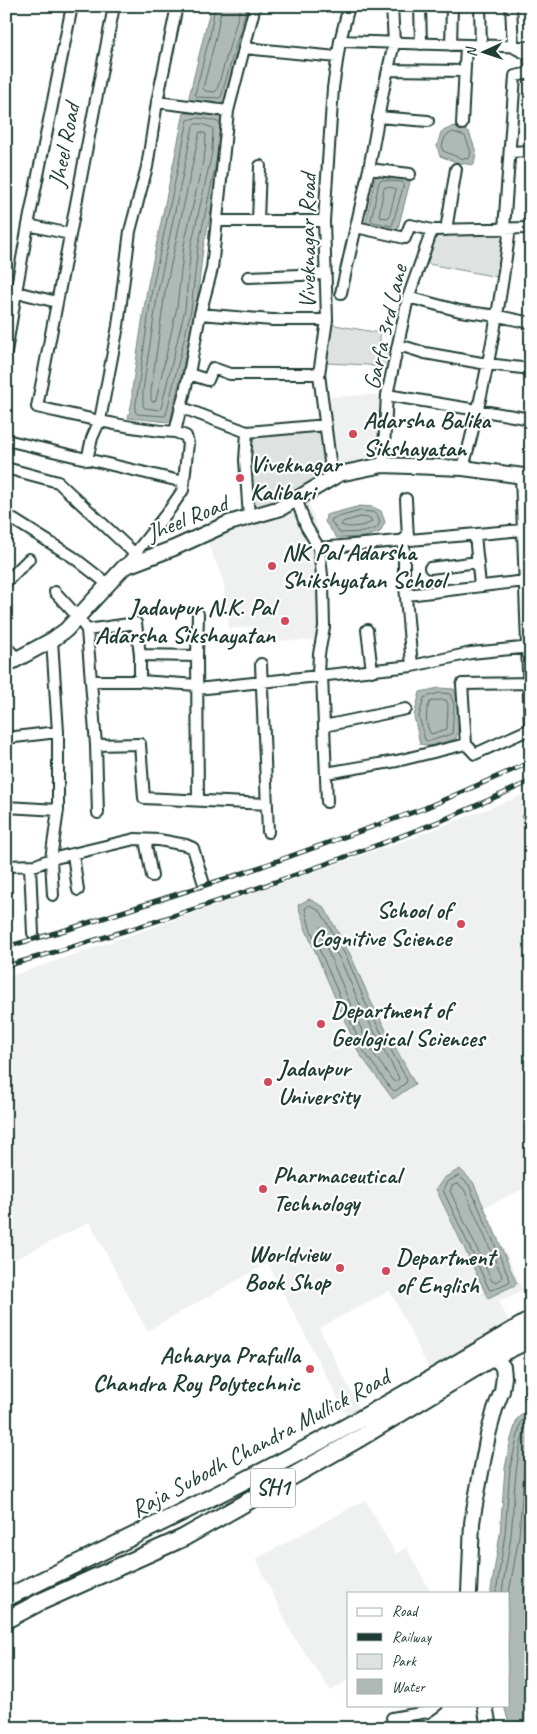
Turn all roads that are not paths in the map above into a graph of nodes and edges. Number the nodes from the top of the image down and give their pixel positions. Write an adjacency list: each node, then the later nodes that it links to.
1 (72, 6): 37 (street)
2 (114, 6): 43 (street, Jheel Road)
3 (177, 6): 23 (street)
4 (255, 6): 19 (street)
5 (349, 6): 11 (street, Viveknagar Road)
6 (392, 6): 12 (street)
7 (420, 6): 13 (street)
8 (452, 6): 14 (street)
9 (480, 6): 16 (street)
10 (511, 6): 17 (street)
11 (340, 41): 12 (street); 20 (street, Viveknagar Road)
12 (394, 43): 13 (street); 21 (street)
13 (421, 44): 14 (street)
14 (451, 45): 15 (street)
15 (466, 46): 16 (street); 22 (street)
16 (481, 46): 17 (street)
17 (513, 47): 18 (street); 29 (street)
18 (531, 47)
19 (244, 48): 20 (street); 24 (street)
20 (337, 57): 36 (street, Viveknagar Road)
21 (388, 70): 22 (street); 25 (street)
22 (464, 72): 27 (street)
23 (157, 102): 24 (street); 64 (street)
24 (228, 111): 34 (street)
25 (378, 117): 26 (street); 31 (street)
26 (428, 121)
27 (462, 124)
28 (531, 151): 29 (street)
29 (510, 152): 40 (street)
30 (260, 166): 35 (street)
31 (370, 169): 33 (street); 38 (street)
32 (456, 169): 42 (street)
33 (410, 174)
34 (218, 221): 35 (street); 50 (street)
35 (258, 221): 36 (street)
36 (324, 221): 44 (street, Viveknagar Road)
37 (28, 225): 43 (street); 46 (street)
38 (356, 227): 41 (street, Garfa 3rd Lane); 47 (street)
39 (531, 228): 40 (street, Garfa 3rd Lane)
40 (504, 229): 42 (street, Garfa 3rd Lane); 51 (street)
41 (432, 230): 42 (street, Garfa 3rd Lane); 48 (street, Garfa 3rd Lane)
42 (446, 230)
43 (70, 234): 49 (street, Jheel Road)
44 (326, 274): 45 (street); 52 (street, Viveknagar Road)
45 (248, 277)
46 (16, 292): 49 (street); 55 (street)
47 (341, 293)
48 (408, 297): 51 (street); 54 (street, Garfa 3rd Lane)
49 (57, 302): 64 (street, Jheel Road)
50 (200, 314): 52 (street); 58 (street)
51 (498, 316): 53 (street); 56 (street)
52 (327, 320): 59 (street, Viveknagar Road)
53 (531, 323)
54 (399, 345): 56 (street); 60 (street, Garfa 3rd Lane)
55 (6, 352)
56 (487, 364): 57 (street); 62 (street)
57 (531, 369)
58 (189, 374): 59 (street); 61 (street)
59 (319, 374): 65 (street, Viveknagar Road)
60 (387, 396): 62 (street); 70 (street, Garfa 3rd Lane)
61 (180, 407): 66 (street); 67 (street)
62 (478, 411): 63 (street); 72 (street)
63 (531, 419)
64 (100, 420): 66 (street); 69 (street)
65 (326, 425): 67 (street); 74 (street, Viveknagar Road)
66 (175, 432): 75 (street)
67 (247, 432): 79 (street)
68 (6, 440): 69 (street)
69 (87, 460): 75 (street)
70 (382, 464): 72 (street, Jheel Road); 74 (street, Jheel Road)
71 (6, 468): 84 (street)
72 (463, 468): 73 (street, Jheel Road)
73 (526, 476): 80 (street)
74 (332, 477): 76 (street, Jheel Road)
75 (184, 482): 84 (street)
76 (296, 498): 79 (street, Jheel Road); 83 (street)
77 (406, 499): 82 (street)
78 (6, 515): 91 (street)
79 (249, 517): 87 (street, Jheel Road)
80 (523, 530): 81 (street); 89 (street)
81 (475, 535): 82 (street); 86 (street)
82 (406, 539): 83 (street); 94 (street)
83 (319, 548): 108 (street)
84 (134, 554): 87 (street)
85 (29, 559): 90 (street)
86 (478, 562): 88 (street); 92 (street)
87 (124, 567): 91 (street, Jheel Road)
88 (430, 568)
89 (525, 581): 92 (street); 101 (street)
90 (6, 582)
91 (109, 585): 96 (street, Jheel Road)
92 (480, 586): 94 (street)
93 (55, 592): 96 (street)
94 (407, 594): 106 (street)
95 (198, 614): 103 (street)
96 (78, 618): 97 (street); 99 (street, Jheel Road)
97 (87, 630): 102 (street); 109 (street)
98 (367, 630): 107 (street)
99 (52, 640): 104 (street, Jheel Road); 116 (street)
100 (6, 647): 104 (street)
101 (528, 647): 106 (street); 112 (street)
102 (140, 655): 103 (street); 110 (street)
103 (197, 656): 113 (street)
104 (12, 662)
105 (260, 664): 111 (street)
106 (412, 666): 107 (street)
107 (372, 671): 108 (street)
108 (320, 675): 111 (street); 115 (street)
109 (92, 681): 110 (street); 119 (street)
110 (140, 681): 113 (street)
111 (262, 683): 113 (street); 123 (street)
112 (528, 683): 118 (street); 118 (street)
113 (197, 687): 121 (street)
114 (406, 709): 115 (street)
115 (324, 726): 120 (street)
116 (58, 732): 117 (street); 125 (street)
117 (6, 738)
118 (466, 744): 120 (street)
119 (96, 745): 121 (street); 126 (street)
120 (326, 773): 122 (street)
121 (198, 800): 123 (street)
122 (327, 802)
123 (267, 804): 127 (street)
124 (6, 808): 125 (street)
125 (58, 810): 130 (street)
126 (98, 813)
127 (268, 832)
128 (145, 840): 129 (street); 133 (street); 134 (street)
129 (72, 854): 130 (street); 135 (street)
130 (51, 859): 132 (street); 136 (street)
131 (6, 866): 132 (street)
132 (30, 866): 137 (street)
133 (152, 876)
134 (203, 881)
135 (78, 890)
136 (53, 895)
137 (33, 932)
138 (531, 1320): 140 (main road, Raja Subodh Chandra Mullick Road / SH1)
139 (531, 1339): 140 (main road, Raja Subodh Chandra Mullick Road / SH1)
140 (490, 1352): 141 (street); 142 (main road, Raja Subodh Chandra Mullick Road / SH1); 143 (main road, Raja Subodh Chandra Mullick Road / SH1)
141 (469, 1592)
142 (6, 1598)
143 (6, 1620)
144 (436, 1706): 146 (street)
145 (485, 1706): 149 (street)
146 (392, 1718)
147 (156, 1728): 148 (street)
148 (167, 1728)
149 (489, 1728)

